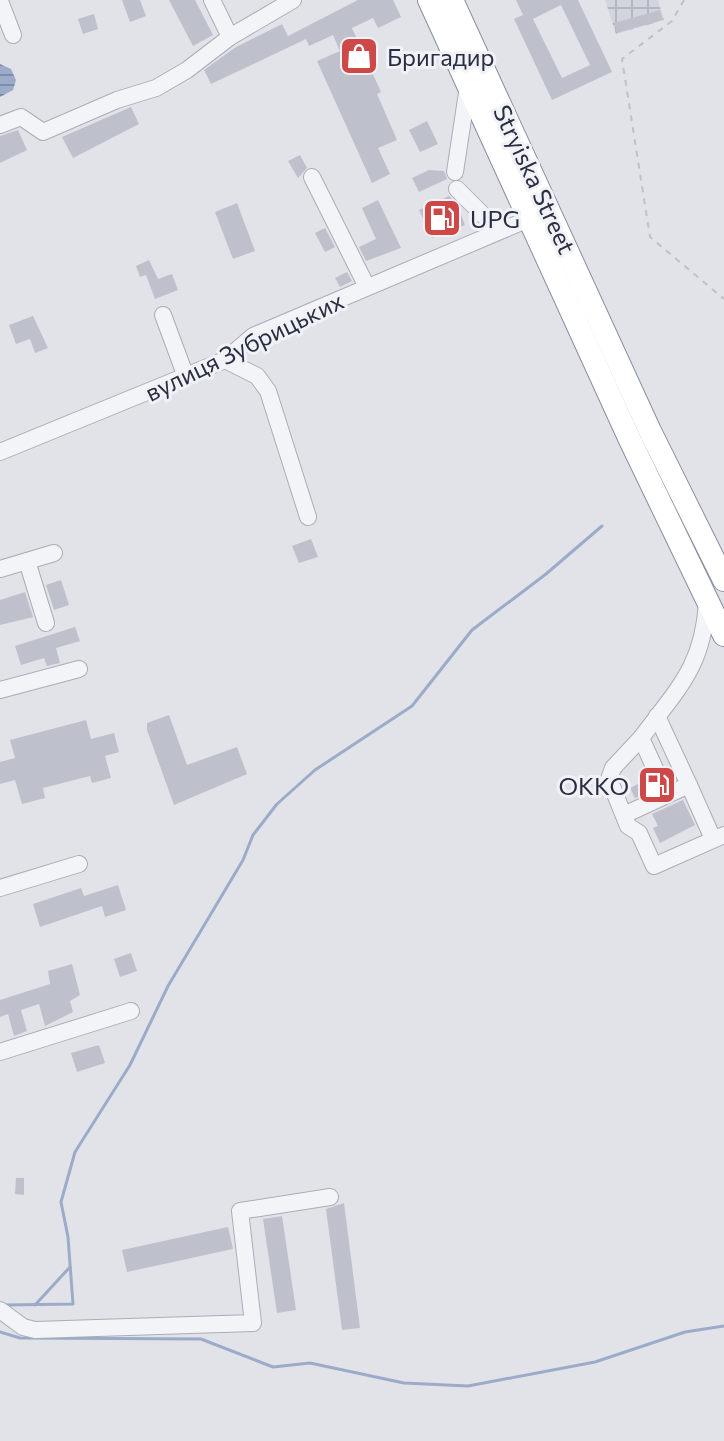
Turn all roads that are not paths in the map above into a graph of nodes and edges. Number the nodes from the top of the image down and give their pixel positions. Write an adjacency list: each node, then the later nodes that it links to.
1 (212, 0): 7 (street)
2 (293, 0): 7 (street)
3 (429, 0): 8 (highway, Stryiska Street)
4 (452, 0): 13 (highway, Stryiska Street)
5 (0, 1): 6 (street)
6 (13, 35)
7 (230, 37): 9 (street)
8 (468, 86): 11 (highway, Stryiska Street); 12 (street)
9 (0, 125)
10 (312, 177): 14 (street)
11 (531, 218): 12 (street, вулиця Зубрицьких); 13 (highway, Stryiska Street)
12 (499, 231): 14 (street, вулиця Зубрицьких)
13 (567, 274): 23 (highway); 24 (highway)
14 (367, 287): 16 (street, вулиця Зубрицьких)
15 (163, 315): 17 (street)
16 (225, 360): 17 (street, вулиця Зубрицьких); 19 (street)
17 (186, 377): 18 (street, вулиця Зубрицьких)
18 (0, 452)
19 (308, 517)
20 (54, 553): 21 (street)
21 (27, 561): 22 (street); 25 (street)
22 (0, 569)
23 (724, 580)
24 (707, 601): 26 (highway); 29 (street)
25 (46, 623)
26 (724, 635)
27 (79, 669): 28 (street)
28 (0, 690)
29 (657, 716): 30 (street); 31 (street)
30 (641, 738): 32 (street); 33 (street)
31 (689, 785): 32 (street); 34 (street)
32 (667, 795): 33 (street)
33 (624, 815): 34 (street)
34 (719, 837)
35 (79, 864): 36 (street)
36 (0, 888)
37 (131, 1011): 38 (street)
38 (0, 1052)
39 (330, 1197): 40 (street)
40 (0, 1310)

